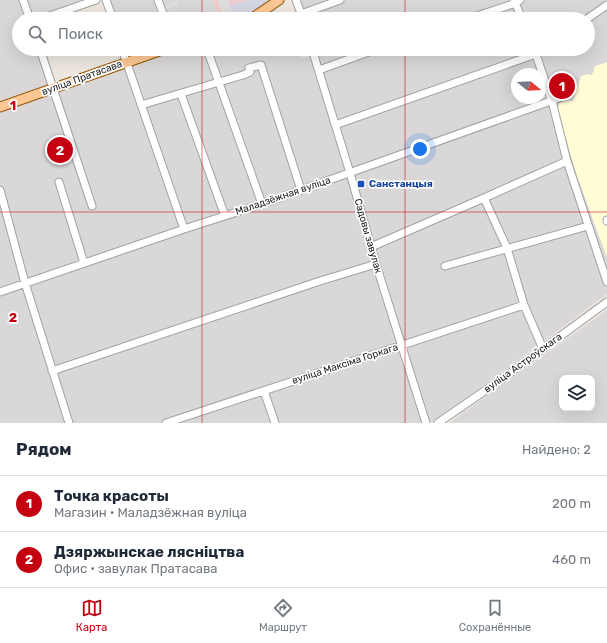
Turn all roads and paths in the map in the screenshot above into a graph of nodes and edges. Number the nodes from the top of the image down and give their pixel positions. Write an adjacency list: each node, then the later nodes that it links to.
1 (23, 0): 10 (street)
2 (96, 0): 11 (street)
3 (106, 0): 12 (street)
4 (158, 0): 13 (street)
5 (280, 0): 14 (main road)
6 (296, 0): 15 (street)
7 (340, 0): 16 (street)
8 (517, 1): 17 (street); 18 (street)
9 (607, 5): 19 (street)
10 (27, 12)
11 (61, 12)
12 (110, 12)
13 (162, 12)
14 (262, 12)
15 (300, 12)
16 (312, 12)
17 (487, 12)
18 (520, 12)
19 (595, 13)
20 (42, 56): 31 (street)
21 (125, 56): 28 (street)
22 (145, 56): 28 (main road, вуліца Пратасава)
23 (210, 56): 30 (street)
24 (314, 56): 29 (street, Садовы завулак)
25 (358, 56): 29 (street)
26 (524, 56): 37 (street)
27 (536, 56): 34 (street)
28 (127, 62): 31 (main road, вуліца Пратасава); 35 (street)
29 (319, 70): 37 (street, Садовы завулак)
30 (219, 82): 32 (street); 42 (street); 44 (street)
31 (53, 89): 36 (main road, вуліца Пратасава); 45 (street)
32 (181, 94): 35 (street); 46 (street)
33 (565, 96): 34 (street, Маладзёжная вуліца)
34 (552, 101): 38 (street); 39 (street, Маладзёжная вуліца)
35 (141, 105): 48 (street)
36 (0, 107)
37 (335, 125): 39 (street, Садовы завулак)
38 (567, 161): 43 (street); 47 (street)
39 (350, 173): 42 (street, Маладзёжная вуліца); 49 (street, Садовы завулак)
40 (59, 182): 51 (street)
41 (0, 190): 55 (street)
42 (301, 190): 44 (street, Маладзёжная вуліца)
43 (484, 198): 49 (street); 50 (street)
44 (262, 204): 46 (street, Маладзёжная вуліца)
45 (92, 206)
46 (225, 216): 48 (street, Маладзёжная вуліца)
47 (588, 226): 50 (street); 54 (street)
48 (184, 229): 51 (street, Маладзёжная вуліца)
49 (371, 247): 52 (street, Садовы завулак)
50 (507, 248): 53 (street); 58 (street)
51 (84, 263): 55 (street, Маладзёжная вуліца)
52 (376, 264): 59 (street, Садовы завулак); 61 (street)
53 (445, 266)
54 (607, 282)
55 (25, 284): 56 (street, Маладзёжная вуліца); 61 (street)
56 (0, 292)
57 (607, 302): 60 (street, вуліца Астроўскага)
58 (524, 304): 59 (street, вуліца Максіма Горкага); 60 (street)
59 (401, 346): 62 (street, вуліца Максіма Горкага); 66 (street, Садовы завулак)
60 (543, 349): 67 (street, вуліца Астроўскага)
61 (52, 371): 63 (street)
62 (264, 391): 64 (street, вуліца Максіма Горкага); 65 (street)
63 (69, 423)
64 (166, 423)
65 (275, 423)
66 (426, 423)
67 (438, 423)

